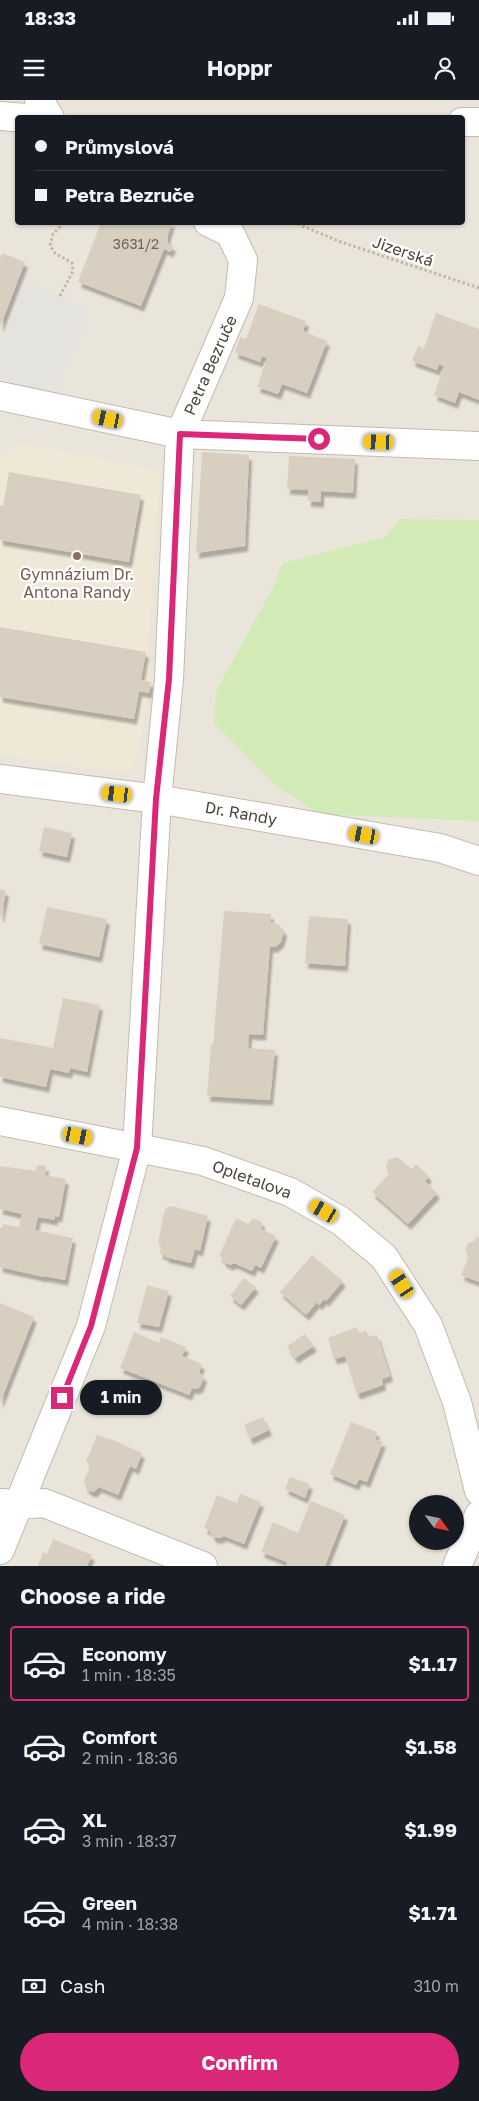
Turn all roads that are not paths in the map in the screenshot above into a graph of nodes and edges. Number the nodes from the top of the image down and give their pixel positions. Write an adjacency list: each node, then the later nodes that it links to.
1 (39, 100): 2 (street)
2 (48, 115)
3 (0, 116): 4 (street)
4 (15, 117)
5 (465, 122): 6 (street)
6 (479, 122)
7 (214, 225): 9 (street, Petra Bezruče)
8 (13, 394): 9 (street)
9 (180, 434): 10 (street); 12 (street, Petra Bezruče)
10 (479, 446)
11 (0, 779): 12 (street, Dr. Randy)
12 (156, 799): 13 (street, Dr. Randy); 15 (street, Petra Bezruče)
13 (479, 861)
14 (0, 1121): 15 (street, Opletalova)
15 (137, 1148): 16 (street, Opletalova); 17 (street, Petra Bezruče)
16 (479, 1491)
17 (9, 1504): 19 (street, Petra Bezruče); 20 (street)
18 (479, 1515): 21 (street)
19 (0, 1550)
20 (203, 1566)
21 (458, 1566)

